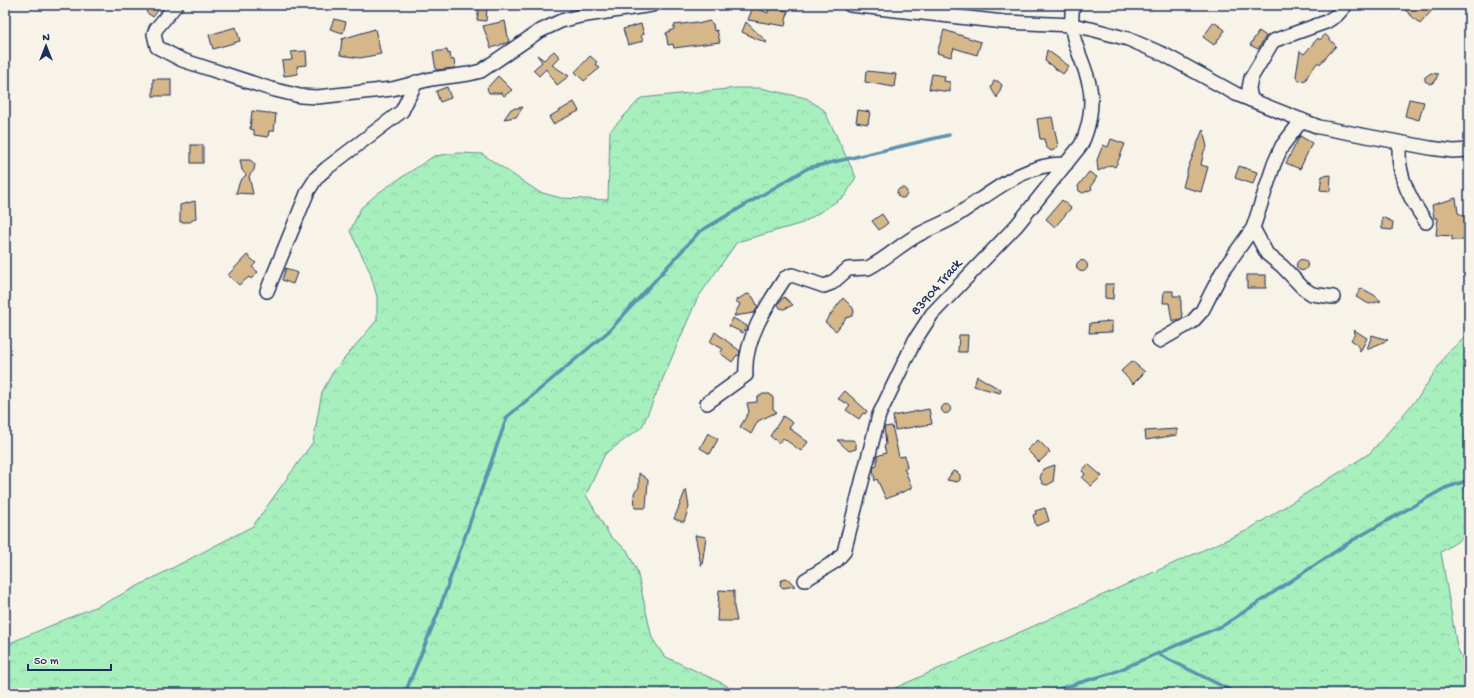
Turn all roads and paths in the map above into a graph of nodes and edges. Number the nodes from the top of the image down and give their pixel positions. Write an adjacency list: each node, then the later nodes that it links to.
1 (176, 5): 7 (street)
2 (652, 5): 7 (street)
3 (850, 5): 6 (street)
4 (1072, 5): 6 (street, 83904 Track)
5 (1346, 5): 8 (street)
6 (1072, 25): 8 (street); 12 (street, 83904 Track)
7 (416, 82): 15 (street)
8 (1251, 100): 9 (street)
9 (1302, 120): 10 (street); 14 (street)
10 (1400, 143): 11 (street); 13 (street)
11 (1469, 150)
12 (1066, 164): 18 (street); 19 (street, 83904 Track)
13 (1426, 222)
14 (1253, 228): 16 (street); 17 (street)
15 (267, 291)
16 (1333, 297)
17 (1159, 340)
18 (707, 403)
19 (805, 580)

